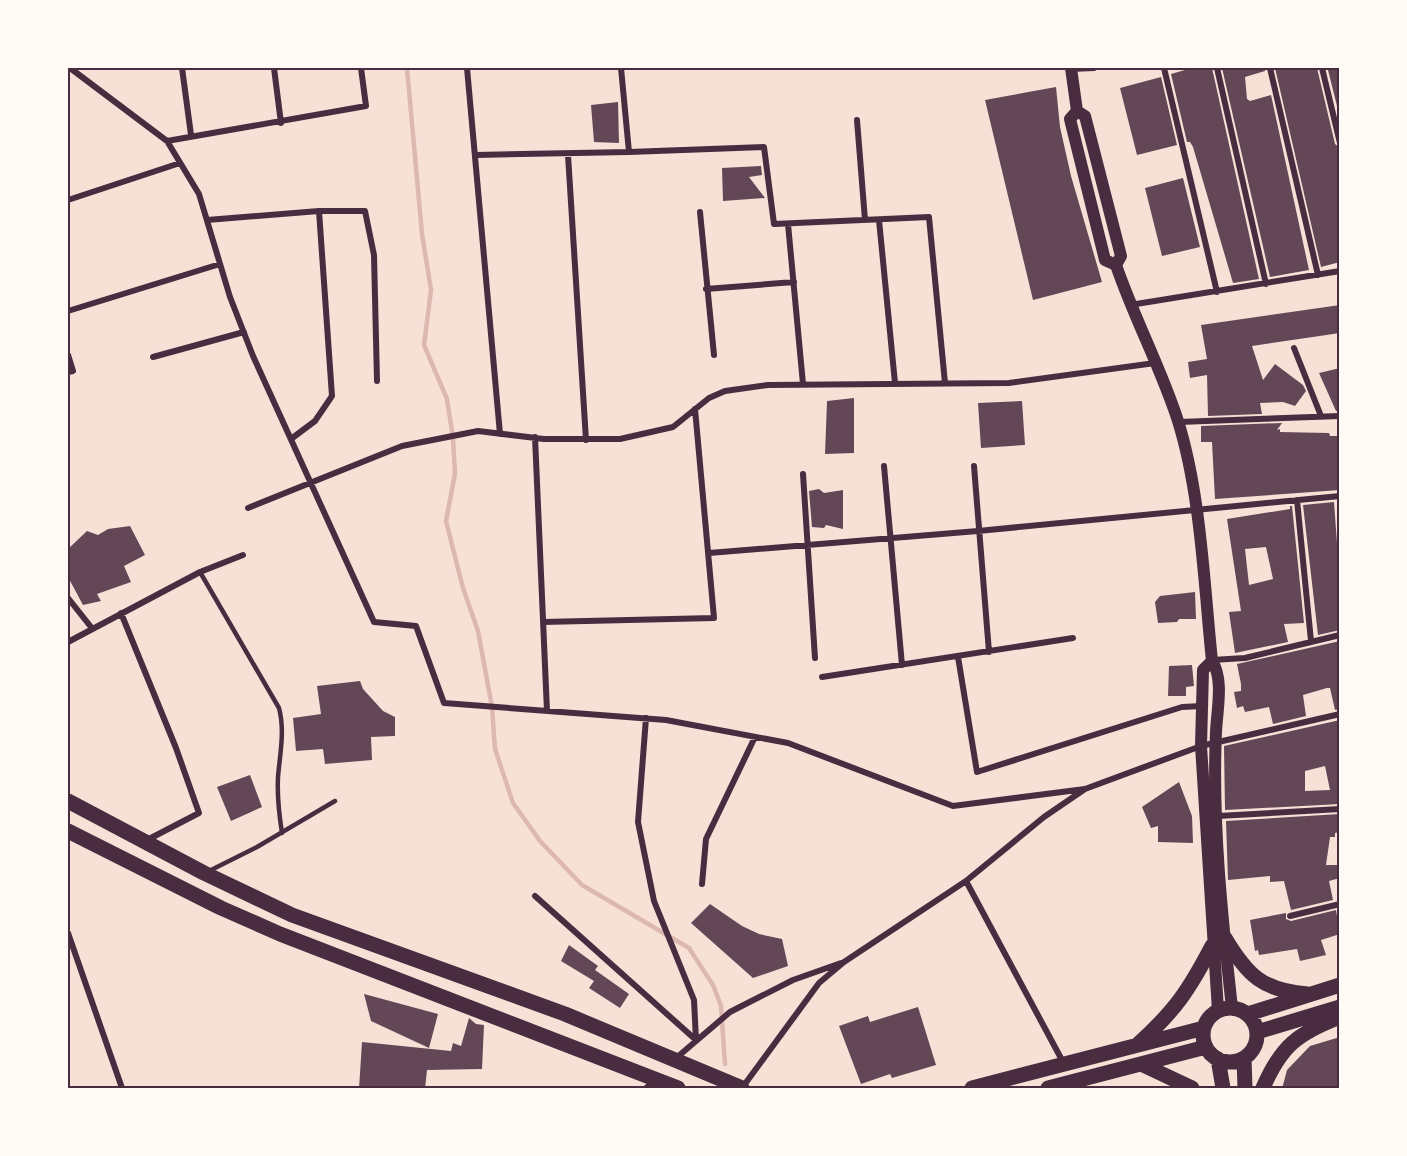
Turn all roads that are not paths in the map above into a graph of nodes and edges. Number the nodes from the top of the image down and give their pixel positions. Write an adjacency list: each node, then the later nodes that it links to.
1 (70, 68): 16 (street)
2 (182, 68): 15 (street)
3 (274, 68): 14 (street)
4 (361, 68): 14 (street)
5 (467, 68): 19 (street)
6 (621, 68): 18 (street)
7 (1071, 68): 8 (street); 36 (main road)
8 (1094, 68)
9 (1164, 68): 35 (street)
10 (1217, 68): 33 (street)
11 (1270, 68): 31 (street)
12 (1322, 68): 17 (street)
13 (857, 120): 26 (street)
14 (281, 123): 15 (street)
15 (191, 135): 16 (street)
16 (167, 141): 21 (street)
17 (1340, 143)
18 (629, 152): 20 (street); 28 (street)
19 (476, 155): 20 (street); 53 (street)
20 (568, 155): 56 (street)
21 (180, 163): 22 (street); 25 (street)
22 (68, 200)
23 (319, 211): 25 (street); 45 (street); 55 (street)
24 (700, 212): 34 (street)
25 (207, 220): 29 (street)
26 (866, 220): 27 (street); 28 (street)
27 (879, 220): 46 (street); 47 (street)
28 (788, 224): 32 (street)
29 (220, 264): 37 (street); 38 (street)
30 (1340, 271): 31 (street)
31 (1318, 275): 33 (street)
32 (794, 282): 34 (street); 48 (street)
33 (1266, 284): 35 (street)
34 (706, 289): 41 (street)
35 (1217, 292): 36 (street)
36 (1129, 305): 43 (main road)
37 (68, 311)
38 (244, 332): 42 (street); 55 (street)
39 (1294, 348): 50 (street)
40 (68, 355): 44 (street)
41 (714, 355)
42 (153, 357)
43 (1156, 363): 47 (street); 52 (main road)
44 (68, 372)
45 (377, 381)
46 (895, 383): 47 (street); 48 (street)
47 (945, 383)
48 (803, 384): 49 (street)
49 (695, 408): 56 (street); 68 (street)
50 (1321, 416): 51 (street); 52 (street)
51 (1340, 417)
52 (1179, 422): 64 (main road)
53 (500, 434): 54 (street); 60 (street)
54 (535, 437): 56 (street); 73 (street)
55 (291, 439): 60 (street)
56 (586, 440)
57 (884, 466): 66 (street)
58 (974, 466): 65 (street)
59 (803, 474): 67 (street)
60 (311, 483): 63 (street); 86 (street)
61 (1340, 496): 62 (street)
62 (1297, 500): 64 (street); 77 (street)
63 (248, 508)
64 (1197, 511): 65 (street); 82 (main road)
65 (978, 531): 66 (street); 79 (street)
66 (891, 537): 67 (street); 83 (street)
67 (807, 545): 68 (street); 81 (street)
68 (709, 553): 73 (street)
69 (243, 555): 70 (street)
70 (200, 572): 72 (street); 98 (lane)
71 (68, 598): 74 (street)
72 (121, 613): 74 (street); 99 (street)
73 (543, 622): 86 (street)
74 (91, 627): 78 (street)
75 (1340, 635): 77 (street)
76 (1073, 638): 79 (street)
77 (1311, 641): 82 (street)
78 (68, 642)
79 (989, 652): 80 (street)
80 (958, 657): 83 (street); 85 (street)
81 (815, 658)
82 (1212, 661): 85 (main road); 90 (main road)
83 (902, 665): 84 (street)
84 (822, 677)
85 (1202, 705): 91 (main road)
86 (547, 711): 88 (street)
87 (1340, 714): 90 (street)
88 (646, 718): 89 (street); 117 (street)
89 (755, 737): 92 (street); 102 (street)
90 (1216, 744): 91 (street); 96 (main road)
91 (1201, 746): 92 (street); 107 (main road)
92 (1085, 789): 101 (street)
93 (68, 801): 99 (highway)
94 (334, 801): 98 (lane)
95 (1340, 809): 96 (street)
96 (1218, 816): 107 (main road)
97 (68, 831): 125 (highway)
98 (282, 832): 100 (lane)
99 (143, 842): 100 (highway)
100 (204, 873): 121 (highway)
101 (966, 882): 108 (street); 124 (street)
102 (702, 884)
103 (535, 896): 117 (street)
104 (1340, 904): 105 (street)
105 (1290, 916)
106 (68, 933): 126 (street)
107 (1218, 942): 110 (highway); 112 (main road); 118 (highway)
108 (844, 962): 117 (street); 128 (street)
109 (1340, 985): 110 (highway)
110 (1308, 994): 113 (highway)
111 (1340, 1007): 116 (highway)
112 (1225, 1009): 113 (highway); 115 (highway)
113 (1248, 1014): 116 (highway)
114 (1340, 1017): 134 (highway)
115 (1204, 1028): 118 (highway); 119 (highway)
116 (1257, 1032): 120 (highway)
117 (696, 1040): 121 (street)
118 (1135, 1047): 124 (highway)
119 (1206, 1047): 122 (highway); 123 (highway)
120 (1244, 1058): 122 (highway); 133 (highway)
121 (675, 1059): 128 (highway)
122 (1218, 1059): 132 (highway)
123 (1141, 1064): 130 (highway); 131 (highway)
124 (1065, 1065): 129 (highway)
125 (651, 1084): 127 (highway)
126 (122, 1089)
127 (678, 1089)
128 (742, 1089)
129 (972, 1089)
130 (1048, 1089)
131 (1192, 1089)
132 (1222, 1089)
133 (1245, 1089)
134 (1263, 1089)

